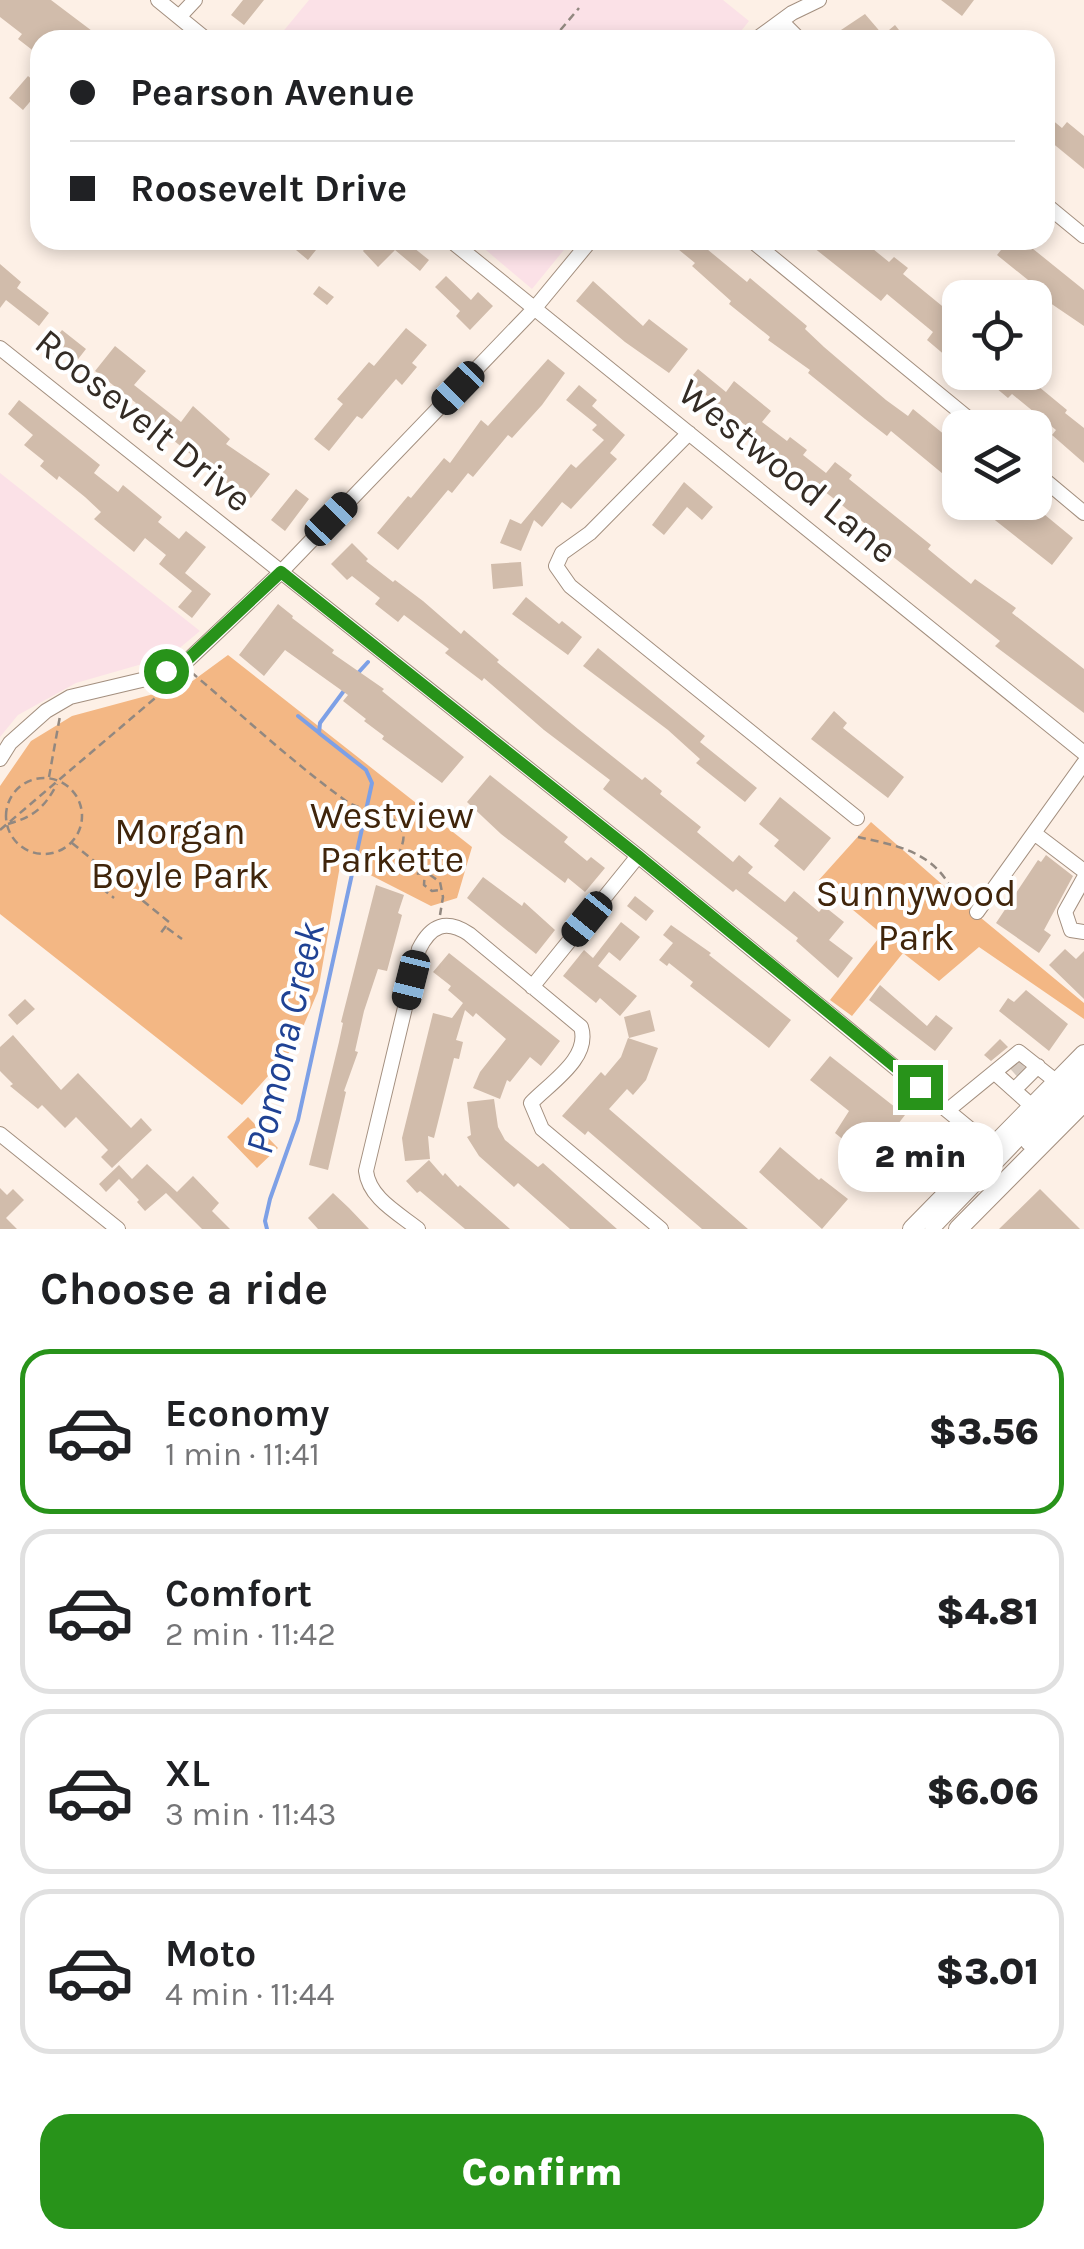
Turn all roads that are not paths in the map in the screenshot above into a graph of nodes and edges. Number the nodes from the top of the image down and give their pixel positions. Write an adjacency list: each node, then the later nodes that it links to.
1 (158, 0): 4 (street)
2 (195, 0): 4 (street)
3 (820, 0): 5 (street)
4 (179, 17): 6 (street)
5 (781, 21): 7 (street); 8 (street)
6 (195, 30)
7 (769, 30)
8 (790, 30)
9 (1055, 212): 10 (street)
10 (1084, 236)
11 (462, 250): 14 (street, Westwood Lane)
12 (583, 250): 14 (street)
13 (763, 250): 16 (street)
14 (534, 309): 17 (street, Westwood Lane); 20 (street)
15 (0, 348): 20 (street, Roosevelt Drive)
16 (958, 410)
17 (689, 433): 21 (street, Westwood Lane); 24 (street)
18 (1052, 486): 19 (street)
19 (1084, 512)
20 (281, 572): 22 (street); 26 (street, Roosevelt Drive)
21 (1084, 753)
22 (0, 759)
23 (1084, 762): 25 (street)
24 (857, 818)
25 (1034, 833): 27 (street); 28 (street)
26 (638, 856): 30 (street); 38 (street, Roosevelt Drive)
27 (1084, 874): 29 (street)
28 (977, 912)
29 (1084, 932)
30 (532, 988): 42 (street); 43 (street)
31 (1084, 1054): 34 (main road)
32 (1084, 1071): 45 (street)
33 (1017, 1073): 34 (street); 37 (street); 38 (street)
34 (1056, 1082): 37 (main road)
35 (1084, 1086): 46 (street)
36 (1084, 1102): 47 (main road)
37 (1032, 1107): 40 (main road)
38 (948, 1110): 40 (street, Roosevelt Drive)
39 (0, 1134): 41 (street)
40 (993, 1148): 44 (main road)
41 (118, 1229)
42 (418, 1229)
43 (661, 1229)
44 (912, 1229)
45 (932, 1229)
46 (944, 1229)
47 (958, 1229)

